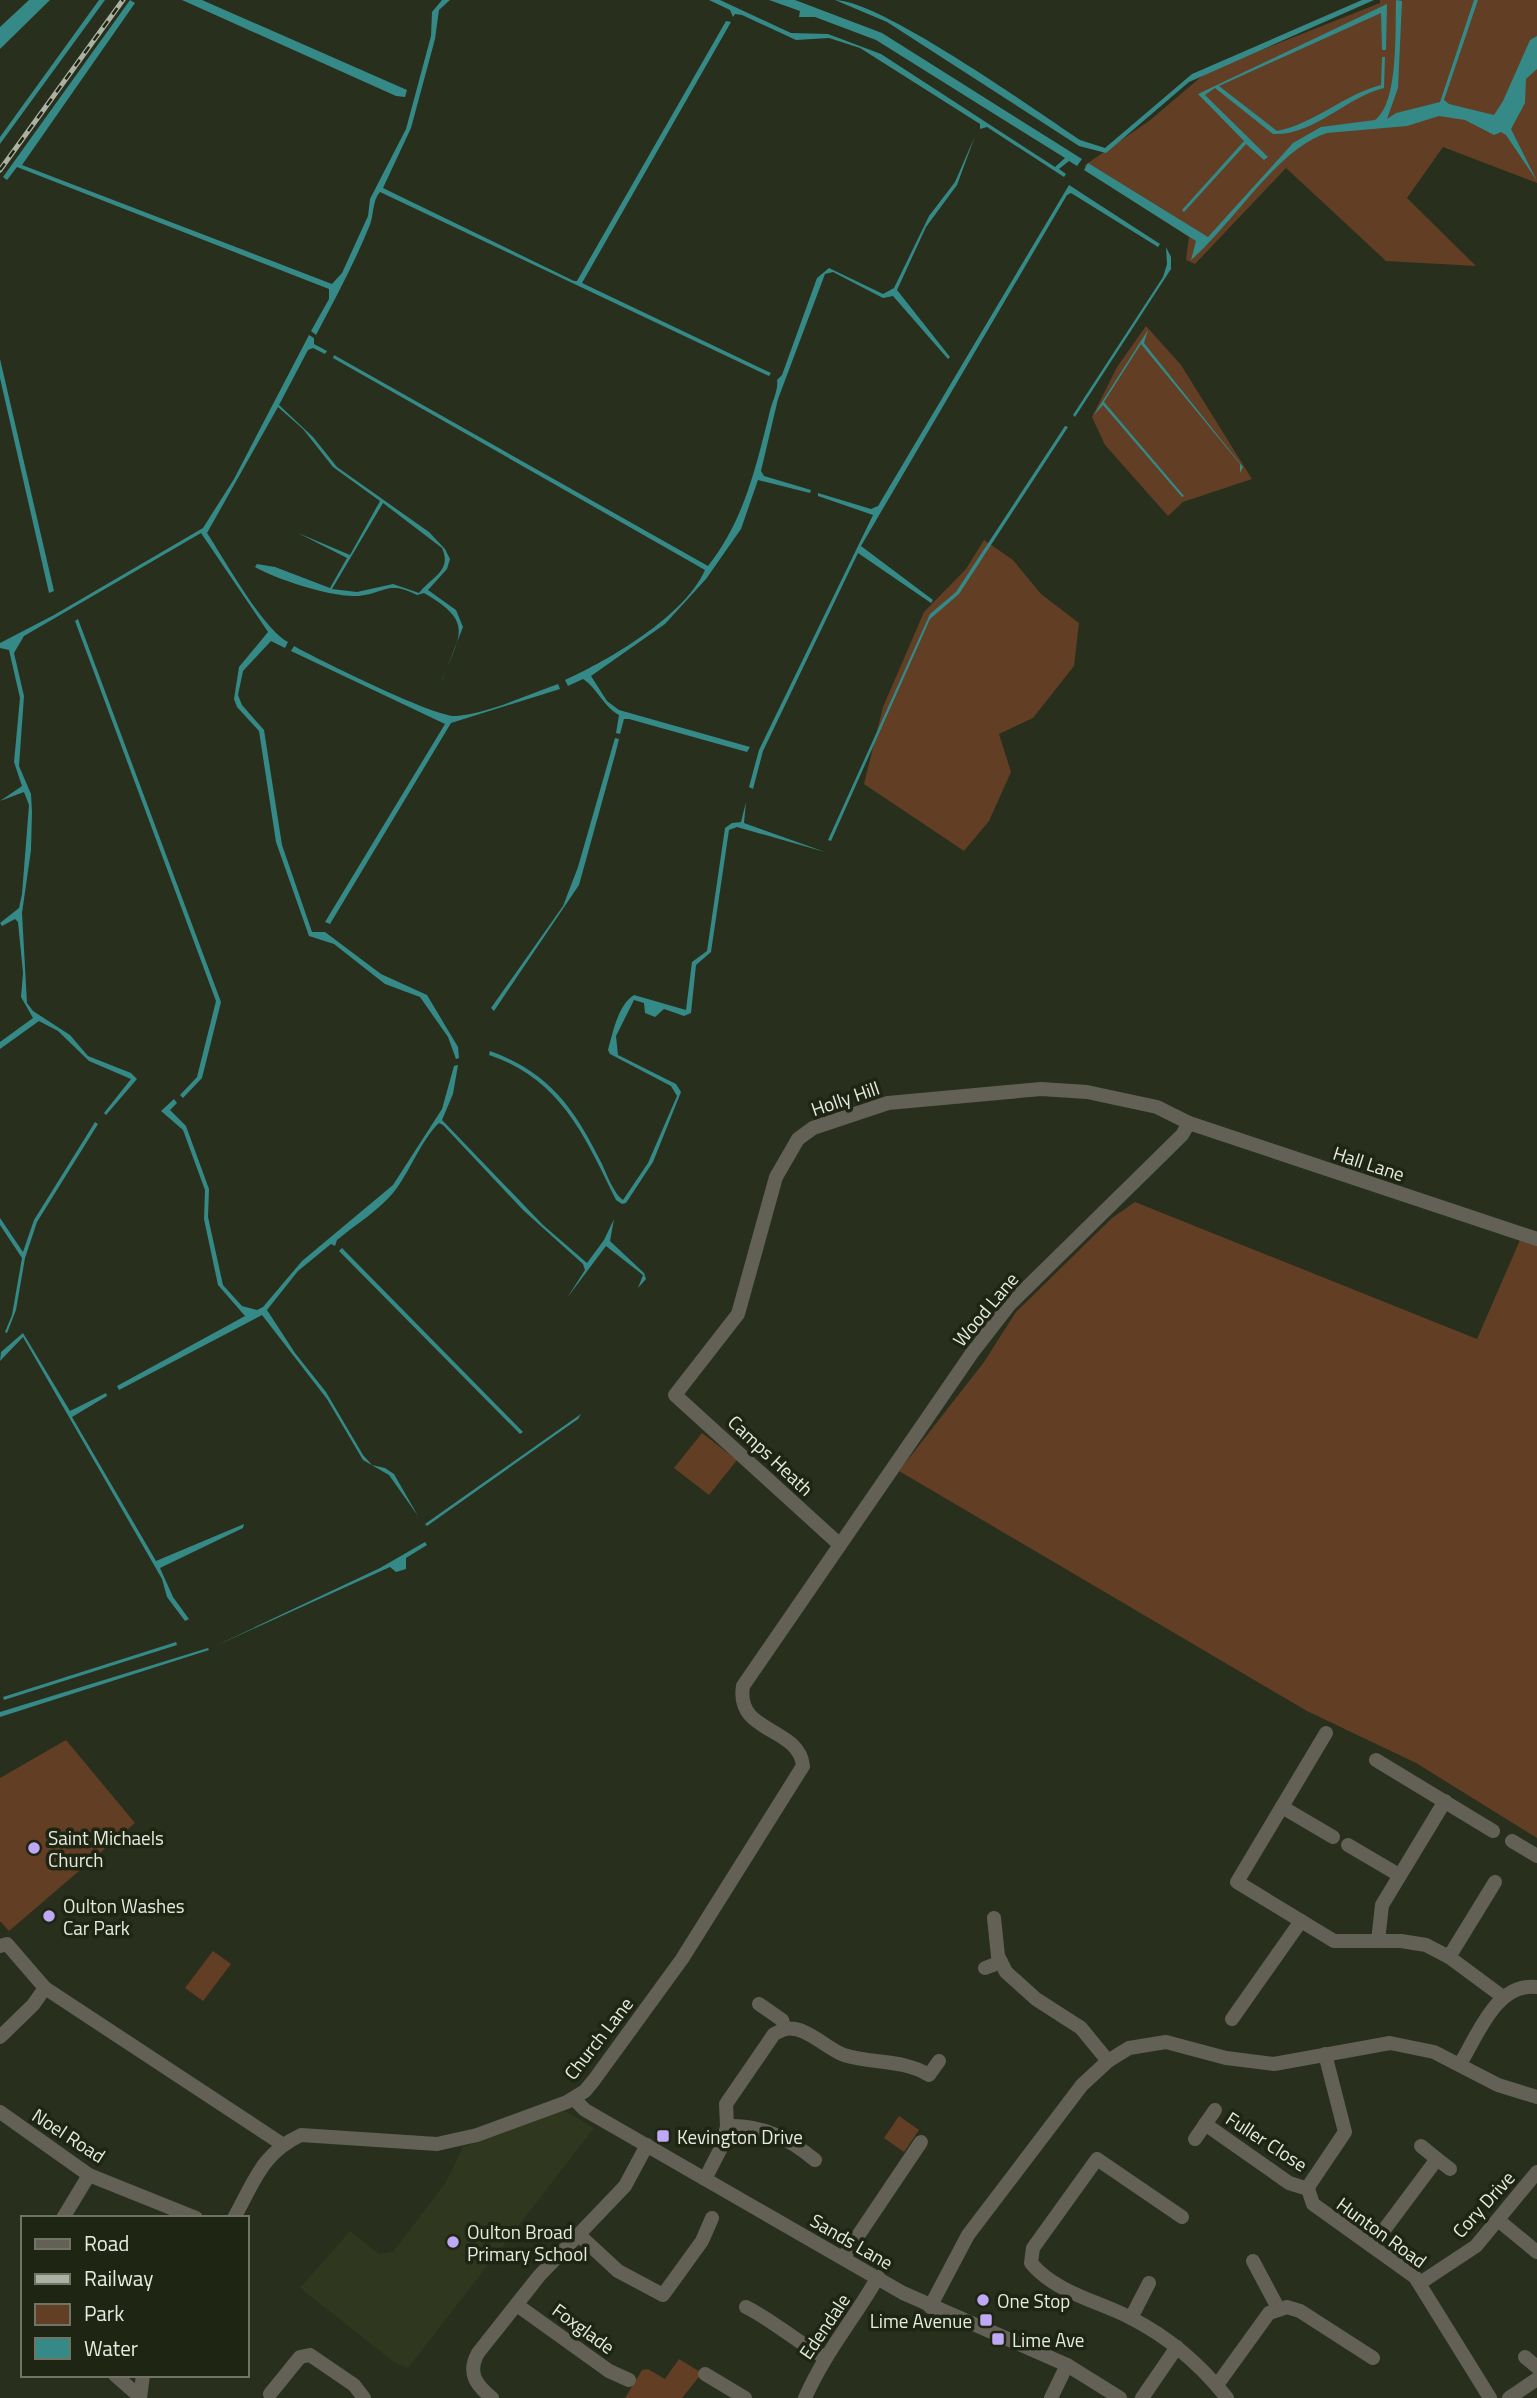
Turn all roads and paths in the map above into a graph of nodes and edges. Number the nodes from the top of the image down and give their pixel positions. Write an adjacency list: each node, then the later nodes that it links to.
1 (1189, 1123): 2 (street, Hall Lane); 3 (street, Holly Hill); 4 (street, Wood Lane)
2 (1537, 1239)
3 (675, 1395): 4 (street, Camps Heath)
4 (839, 1544): 35 (street, Church Lane)
5 (1326, 1733): 8 (street)
6 (1376, 1760): 7 (street)
7 (1445, 1801): 9 (street); 14 (street)
8 (1282, 1807): 10 (street); 17 (street)
9 (1493, 1831)
10 (1333, 1836)
11 (1512, 1841): 13 (street)
12 (1348, 1845): 14 (street)
13 (1537, 1856)
14 (1399, 1875): 18 (street)
15 (1495, 1882): 20 (street)
16 (994, 1918): 21 (street)
17 (1301, 1921): 18 (street); 27 (street)
18 (1378, 1941): 20 (street)
19 (4, 1945): 24 (street)
20 (1449, 1957): 25 (street)
21 (1001, 1962): 22 (street); 32 (street)
22 (985, 1968)
23 (1537, 1987): 25 (street)
24 (45, 1988): 29 (street); 42 (street)
25 (1503, 1997): 33 (street)
26 (758, 2004): 28 (street)
27 (1232, 2019)
28 (785, 2029): 31 (street); 39 (street)
29 (0, 2037)
30 (1325, 2054): 32 (street); 33 (street); 51 (street)
31 (939, 2061)
32 (1108, 2061): 67 (street)
33 (1460, 2064): 34 (street)
34 (1537, 2097)
35 (574, 2099): 42 (street, Church Lane); 43 (street, Sands Lane)
36 (1215, 2110): 38 (street, Fuller Close)
37 (0, 2112): 49 (street, Noel Road)
38 (1205, 2124): 40 (street, Fuller Close); 51 (street, Fuller Close)
39 (727, 2126): 46 (street); 50 (street)
40 (1195, 2139)
41 (921, 2142): 61 (street)
42 (282, 2144): 55 (street)
43 (647, 2146): 50 (street, Sands Lane); 58 (street)
44 (1421, 2147): 45 (street)
45 (1437, 2159): 47 (street); 59 (street)
46 (815, 2160)
47 (1450, 2169)
48 (1537, 2172): 57 (street, Cory Drive)
49 (89, 2175): 53 (street); 54 (street, Noel Road)
50 (705, 2179): 61 (street, Sands Lane)
51 (1308, 2189): 59 (street, Hunton Road)
52 (1172, 2215): 70 (street)
53 (64, 2216)
54 (191, 2216)
55 (235, 2216)
56 (712, 2218): 58 (street)
57 (1498, 2220): 60 (street); 65 (street, Cory Drive)
58 (579, 2235): 66 (street)
59 (1372, 2246): 65 (street, Hunton Road)
60 (1537, 2252)
61 (843, 2258): 63 (street, Sands Lane)
62 (1254, 2272): 69 (street)
63 (878, 2277): 67 (street, Sands Lane); 73 (street, Edendale)
64 (1149, 2283): 70 (street)
65 (1420, 2283): 93 (street, Hunton Road)
66 (517, 2305): 81 (street, Foxglade); 86 (street)
67 (930, 2307): 75 (street, Sands Lane)
68 (746, 2308): 73 (street)
69 (1278, 2308): 72 (street); 82 (street)
70 (1131, 2318): 71 (street)
71 (1177, 2347): 82 (street); 91 (street)
72 (1368, 2349)
73 (824, 2357): 88 (street, Edendale)
74 (1525, 2357): 76 (street)
75 (1067, 2365): 89 (street); 90 (street, Sands Lane)
76 (1537, 2367)
77 (705, 2374): 87 (street)
78 (117, 2377): 84 (street)
79 (143, 2377): 84 (street)
80 (1537, 2379): 94 (street)
81 (629, 2380)
82 (1217, 2385): 92 (street)
83 (270, 2394): 85 (street)
84 (140, 2397)
85 (364, 2398)
86 (492, 2398)
87 (745, 2398)
88 (805, 2398)
89 (1051, 2398)
90 (1120, 2398)
91 (1142, 2398)
92 (1227, 2398)
93 (1490, 2398)
94 (1508, 2398)

